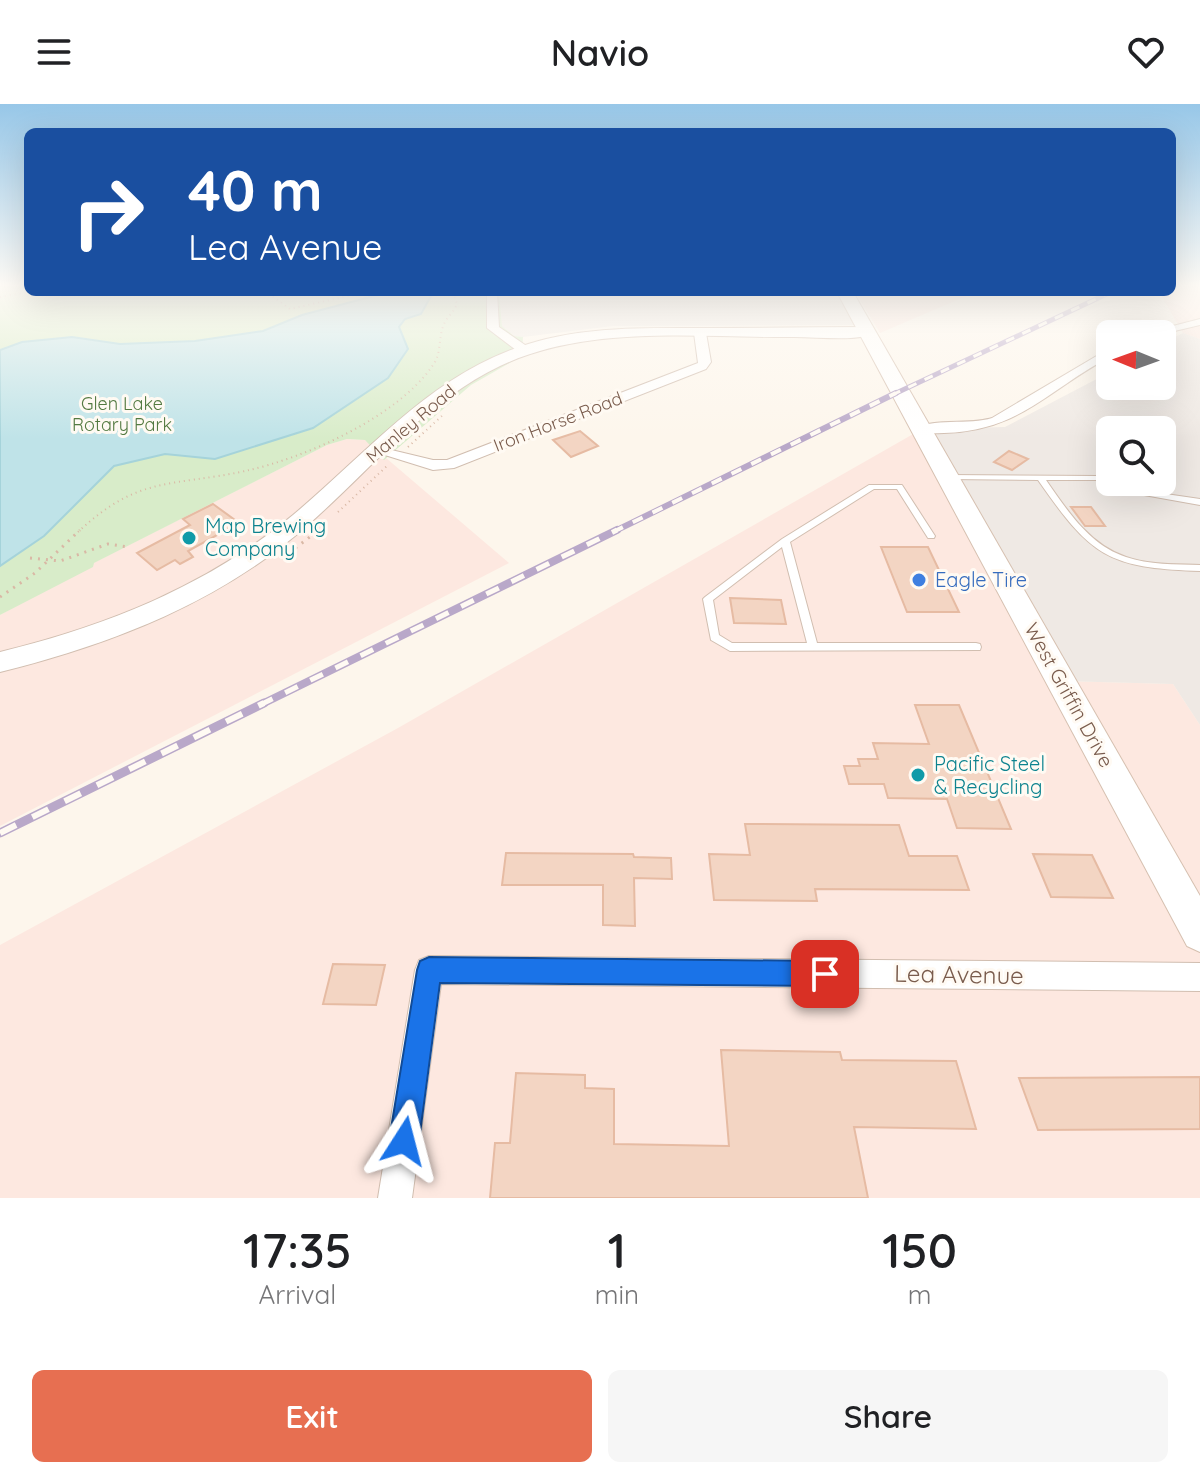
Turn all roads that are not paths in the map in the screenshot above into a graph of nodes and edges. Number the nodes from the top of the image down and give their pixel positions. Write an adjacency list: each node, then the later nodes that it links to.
1 (506, 337): 5 (street)
2 (595, 337): 5 (street, Manley Road)
3 (701, 337): 8 (street, Iron Horse Road)
4 (870, 337): 7 (main road, West Griffin Drive)
5 (524, 350): 8 (street, Manley Road)
6 (1096, 358): 7 (street)
7 (922, 429): 9 (main road, West Griffin Drive)
8 (389, 453): 19 (street, Manley Road)
9 (949, 477): 10 (lane); 20 (main road, West Griffin Drive)
10 (1041, 478): 11 (lane); 16 (lane)
11 (1096, 478)
12 (1163, 496): 13 (lane)
13 (1200, 502)
14 (931, 536): 15 (lane)
15 (785, 541): 17 (lane); 17 (lane)
16 (1200, 568)
17 (813, 647): 18 (lane)
18 (976, 647)
19 (0, 662)
20 (1200, 933)
21 (1200, 977): 22 (street, Lea Avenue)
22 (395, 1198)

